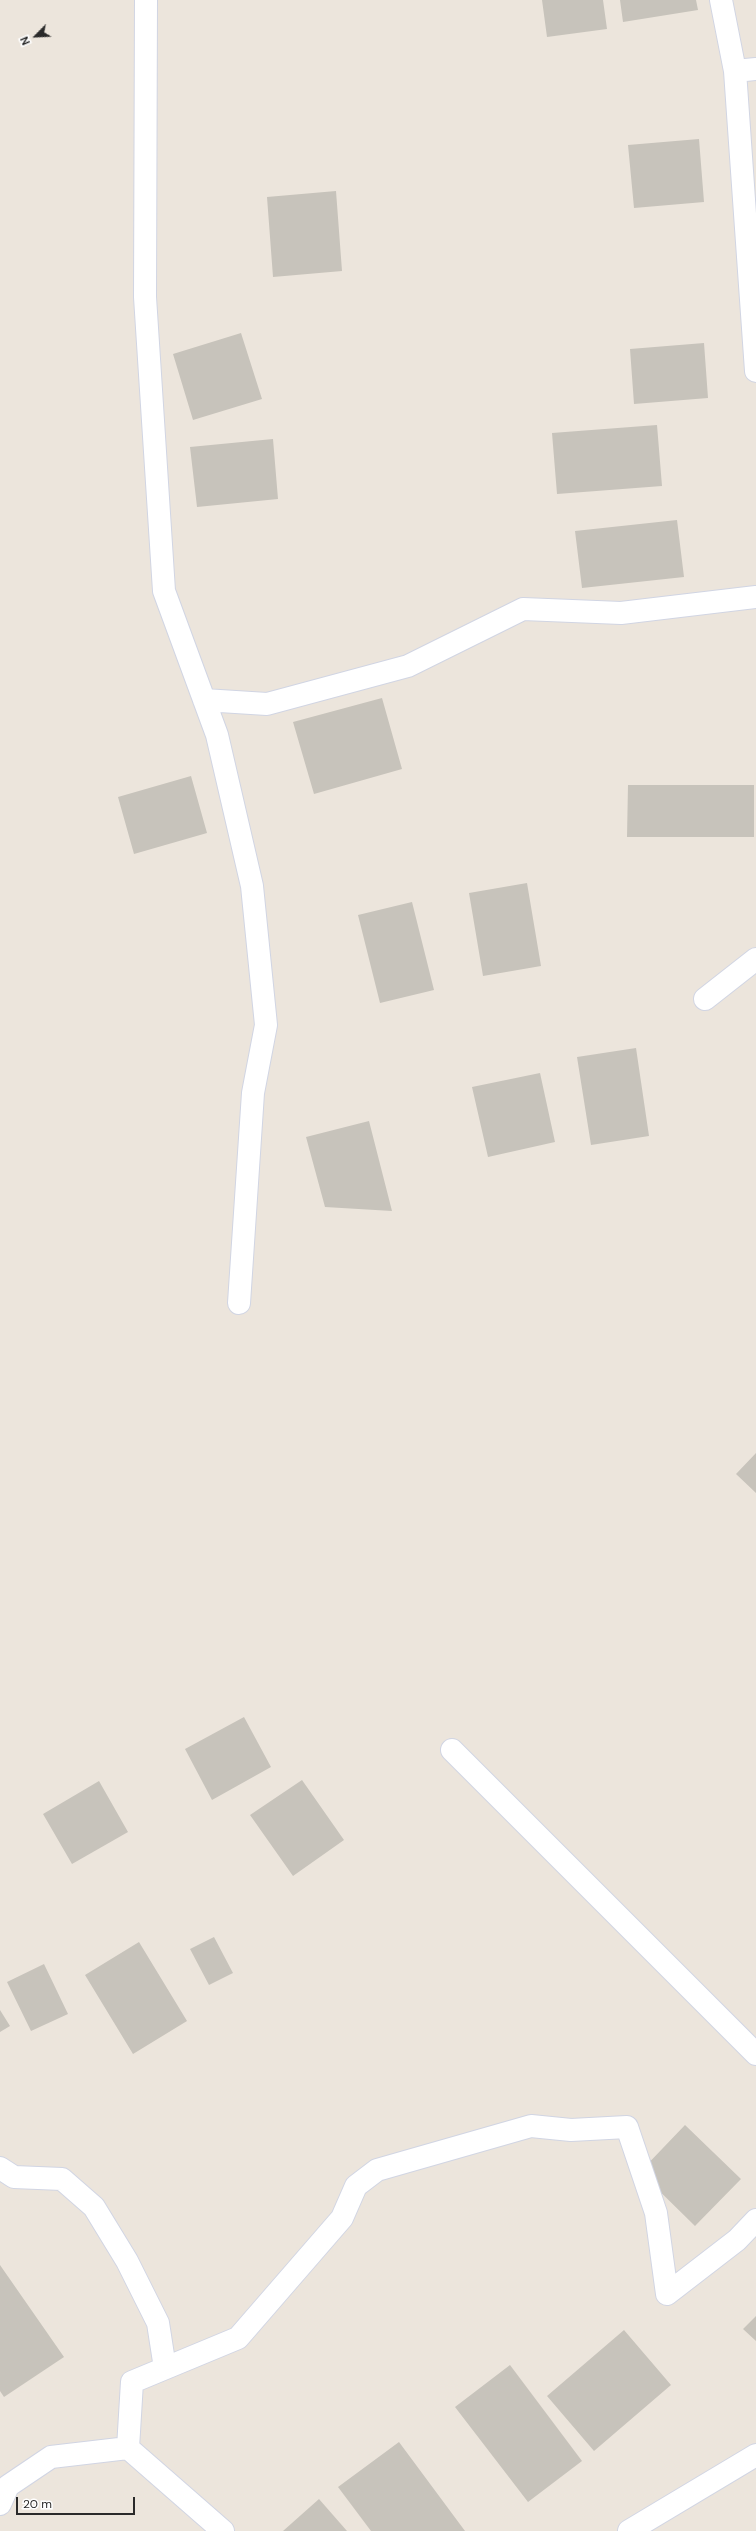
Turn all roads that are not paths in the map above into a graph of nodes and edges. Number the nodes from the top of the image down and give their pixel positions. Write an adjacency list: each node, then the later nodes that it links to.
1 (146, 0): 7 (street)
2 (721, 0): 4 (street)
3 (756, 69): 4 (street)
4 (734, 71): 5 (street)
5 (756, 370)
6 (756, 596): 7 (street)
7 (204, 700): 10 (street)
8 (756, 959): 9 (street)
9 (705, 999)
10 (239, 1303)
11 (452, 1750): 12 (street)
12 (756, 2054)
13 (0, 2168): 15 (street)
14 (756, 2220): 15 (street)
15 (165, 2368): 16 (street)
16 (128, 2448): 18 (street); 19 (street)
17 (756, 2455): 20 (street)
18 (0, 2504)
19 (223, 2531)
20 (629, 2531)

